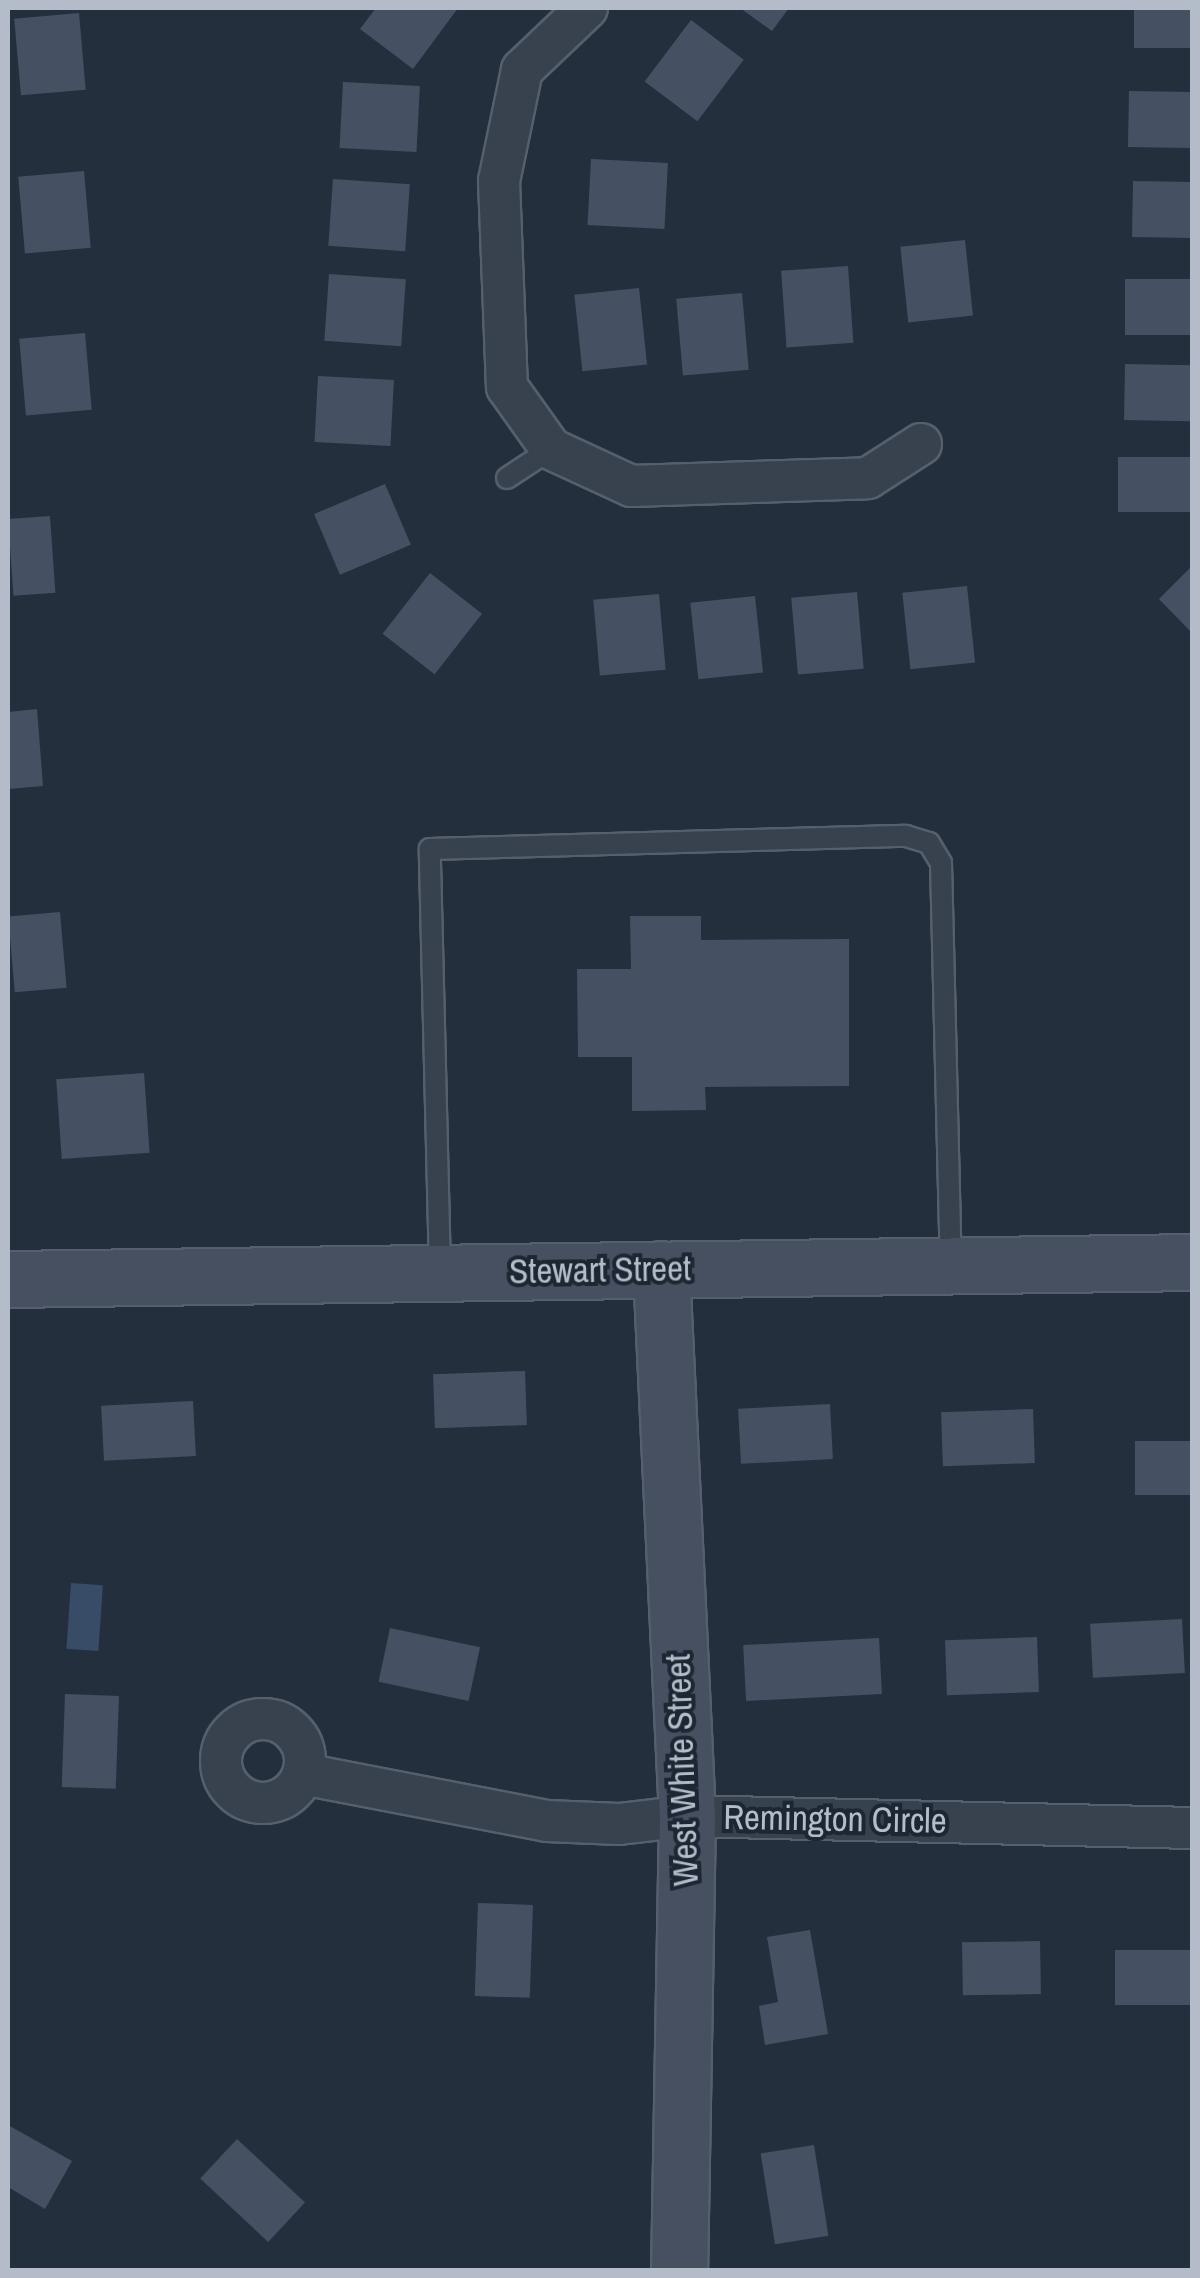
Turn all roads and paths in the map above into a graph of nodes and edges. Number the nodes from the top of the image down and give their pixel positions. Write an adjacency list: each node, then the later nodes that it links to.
1 (587, 8): 3 (street)
2 (921, 444): 3 (street)
3 (550, 449): 4 (lane)
4 (506, 478)
5 (1192, 1262): 6 (street, Stewart Street)
6 (951, 1265): 7 (street, Stewart Street); 8 (lane)
7 (661, 1269): 8 (street, Stewart Street); 11 (street, West White Street)
8 (440, 1272): 9 (street, Stewart Street)
9 (8, 1279)
10 (303, 1774): 11 (street, Remington Circle)
11 (686, 1816): 12 (street, Remington Circle); 13 (street, West White Street)
12 (1192, 1828)
13 (679, 2270)

